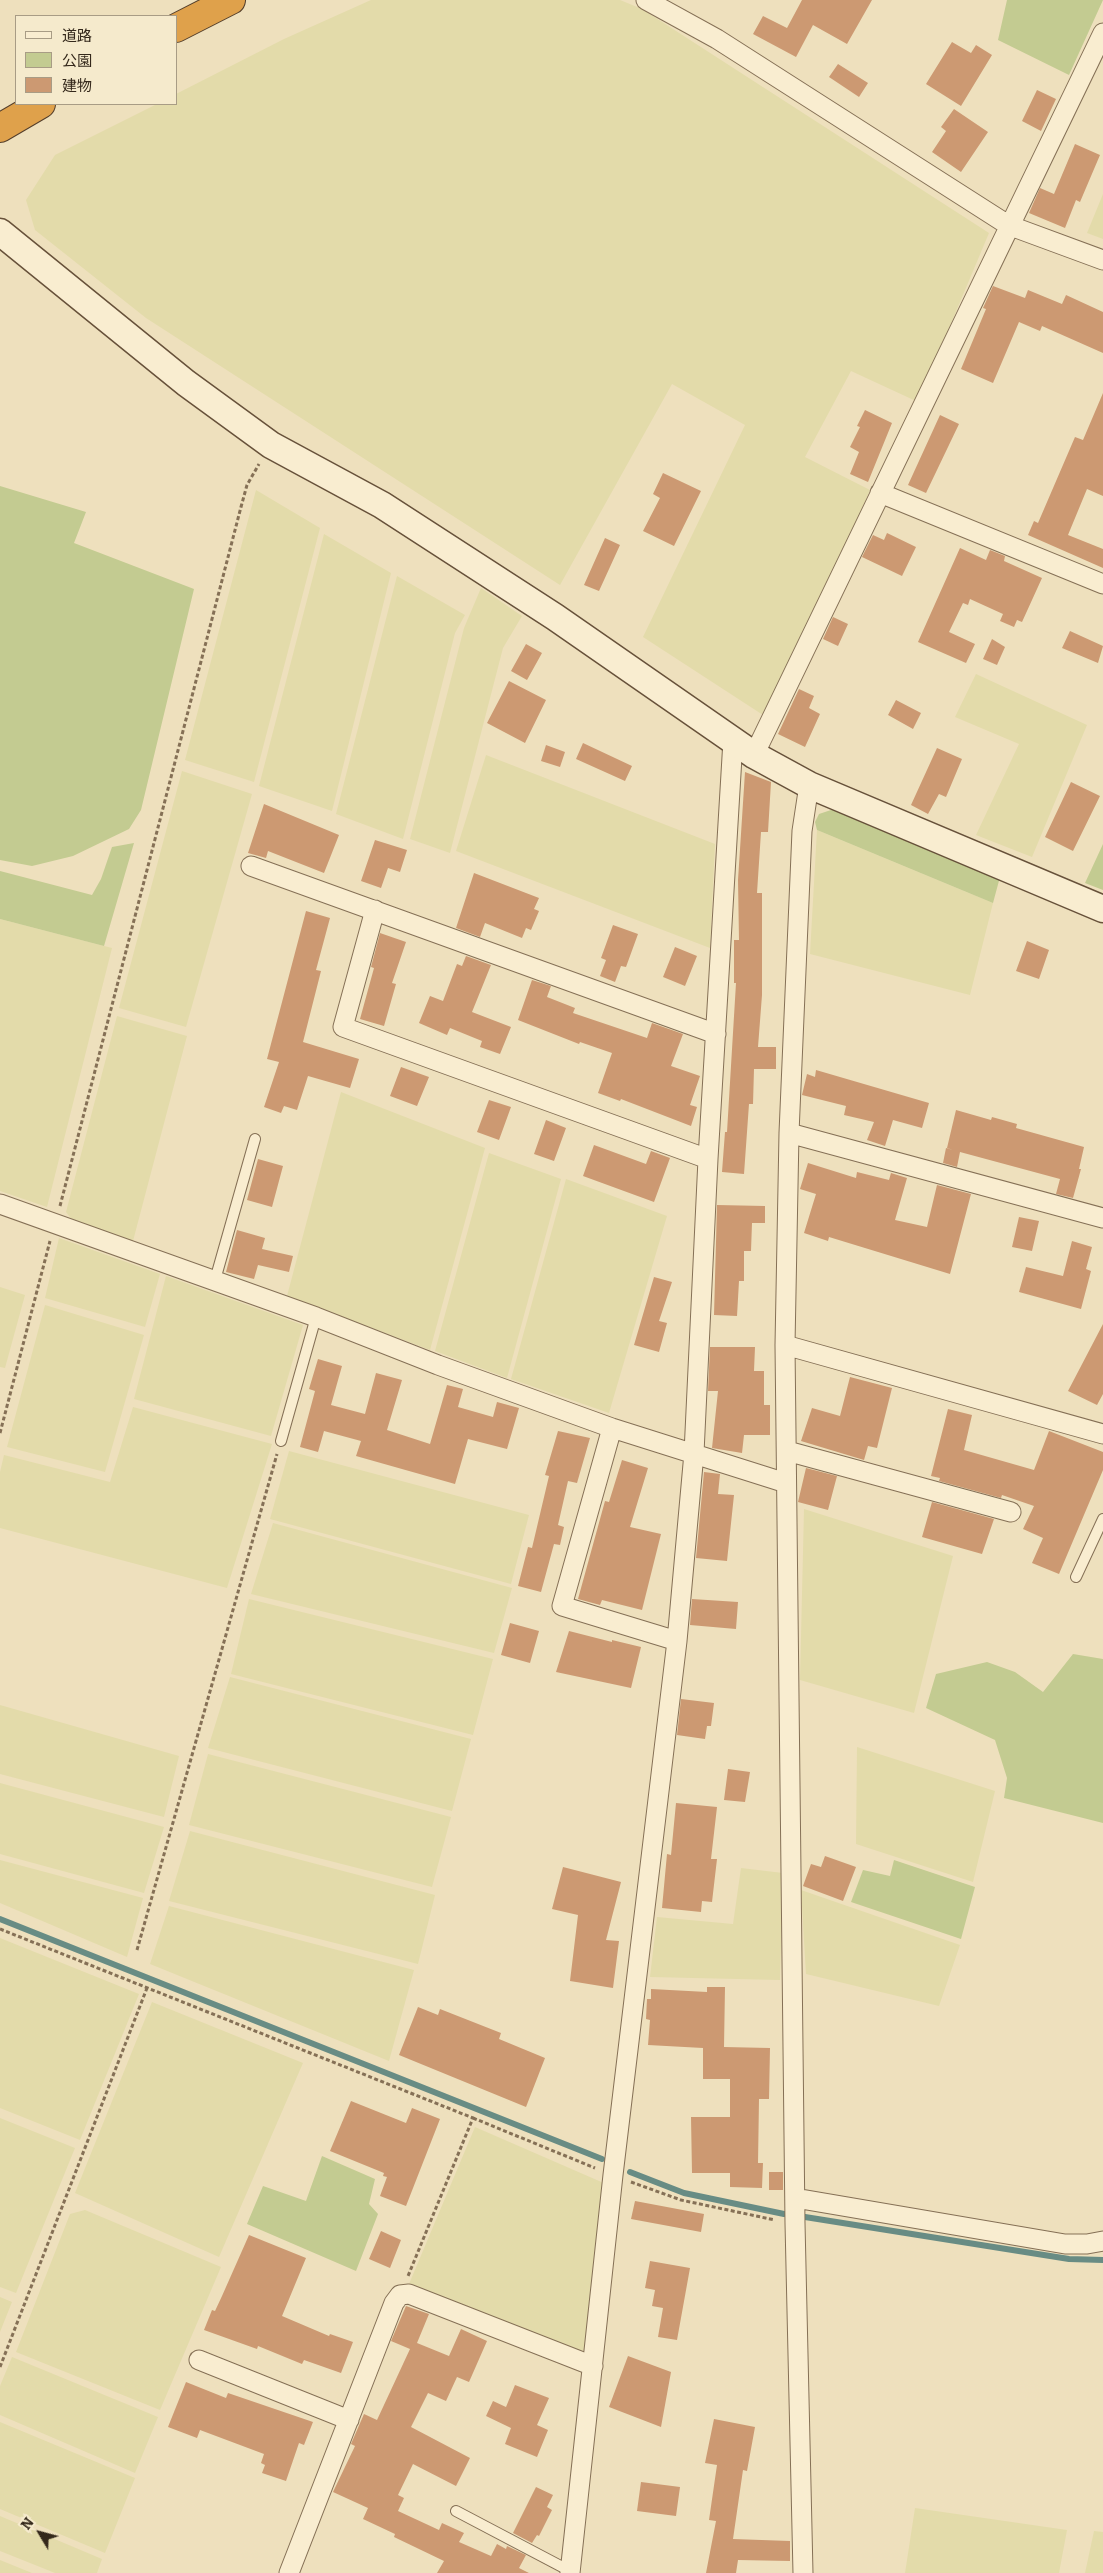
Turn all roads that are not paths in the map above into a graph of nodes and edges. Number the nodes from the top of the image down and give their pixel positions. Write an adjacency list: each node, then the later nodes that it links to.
1 (232, 0): 3 (highway)
2 (646, 0): 7 (street)
3 (178, 27)
4 (1103, 32): 7 (street)
5 (39, 105): 6 (highway)
6 (0, 128)
7 (1008, 225): 9 (street); 10 (street)
8 (0, 232): 12 (street)
9 (1103, 260)
10 (880, 493): 11 (street); 13 (street)
11 (1103, 584)
12 (733, 740): 13 (street); 18 (street)
13 (754, 755): 14 (street)
14 (809, 785): 16 (street); 19 (street)
15 (250, 866): 17 (street)
16 (1103, 909)
17 (375, 910): 18 (street); 21 (street)
18 (716, 1034): 21 (street)
19 (789, 1133): 23 (street); 26 (street)
20 (255, 1139): 24 (lane)
21 (708, 1159): 31 (street)
22 (0, 1204): 24 (street)
23 (1103, 1218)
24 (214, 1280): 25 (street)
25 (316, 1317): 27 (street); 29 (lane)
26 (785, 1345): 28 (street); 30 (street)
27 (612, 1428): 31 (street); 36 (street)
28 (1103, 1434)
29 (281, 1441)
30 (787, 1452): 32 (street); 33 (street)
31 (694, 1453): 32 (street); 36 (street)
32 (786, 1483): 37 (street)
33 (1011, 1512)
34 (1103, 1520): 35 (lane)
35 (1076, 1577)
36 (677, 1641): 40 (street)
37 (795, 2198): 38 (street); 45 (street)
38 (1103, 2241)
39 (199, 2360): 41 (street)
40 (593, 2366): 41 (street); 43 (street)
41 (349, 2420): 44 (street)
42 (456, 2511): 43 (lane)
43 (570, 2572)
44 (289, 2573)
45 (803, 2573)

